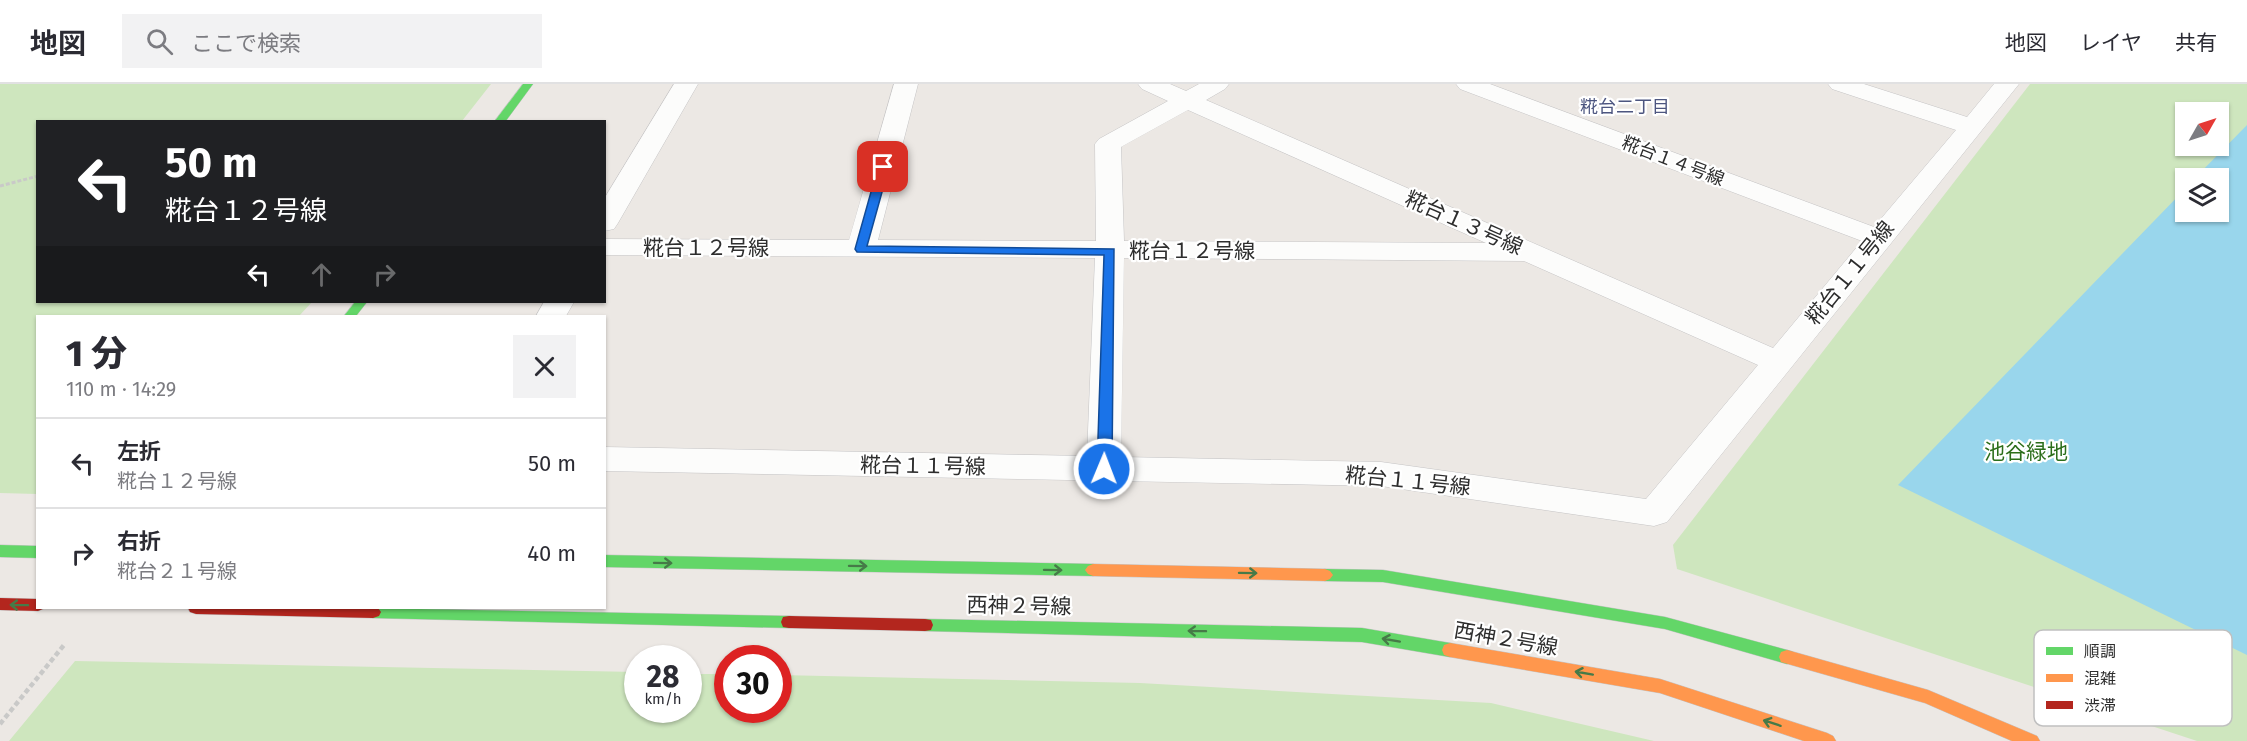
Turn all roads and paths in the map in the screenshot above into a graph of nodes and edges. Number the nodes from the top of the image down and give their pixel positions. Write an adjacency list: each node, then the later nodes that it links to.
1 (528, 84): 10 (street)
2 (686, 84): 14 (street)
3 (906, 84): 17 (street)
4 (1149, 84): 9 (street, 糀台１３号線)
5 (1217, 84): 9 (street)
6 (1468, 84): 15 (street, 糀台１４号線)
7 (1840, 84): 11 (street)
8 (2007, 84): 11 (street, 糀台１１号線)
9 (1188, 101): 18 (street); 19 (street, 糀台１３号線)
10 (501, 120)
11 (1970, 126): 15 (street, 糀台１１号線)
12 (36, 177): 13 (path)
13 (0, 186)
14 (606, 220)
15 (1879, 238): 22 (street, 糀台１１号線)
16 (606, 247): 17 (street, 糀台１２号線)
17 (861, 249): 18 (street, 糀台１２号線)
18 (1110, 251): 19 (street, 糀台１２号線); 24 (street)
19 (1528, 252): 22 (street, 糀台１３号線)
20 (360, 303): 21 (street)
21 (351, 315)
22 (1778, 362): 24 (street, 糀台１１号線)
23 (606, 459): 24 (street, 糀台１１号線)
24 (1104, 469)
25 (0, 551): 26 (street)
26 (36, 552)
27 (606, 561): 34 (street, 西神２号線, one-way to 34)
28 (0, 604): 29 (street, one-way to 28)
29 (36, 605)
30 (239, 609): 33 (street, 西神２号線, one-way to 30)
31 (64, 645): 32 (path)
32 (0, 724)
33 (1827, 741)
34 (2031, 741)

